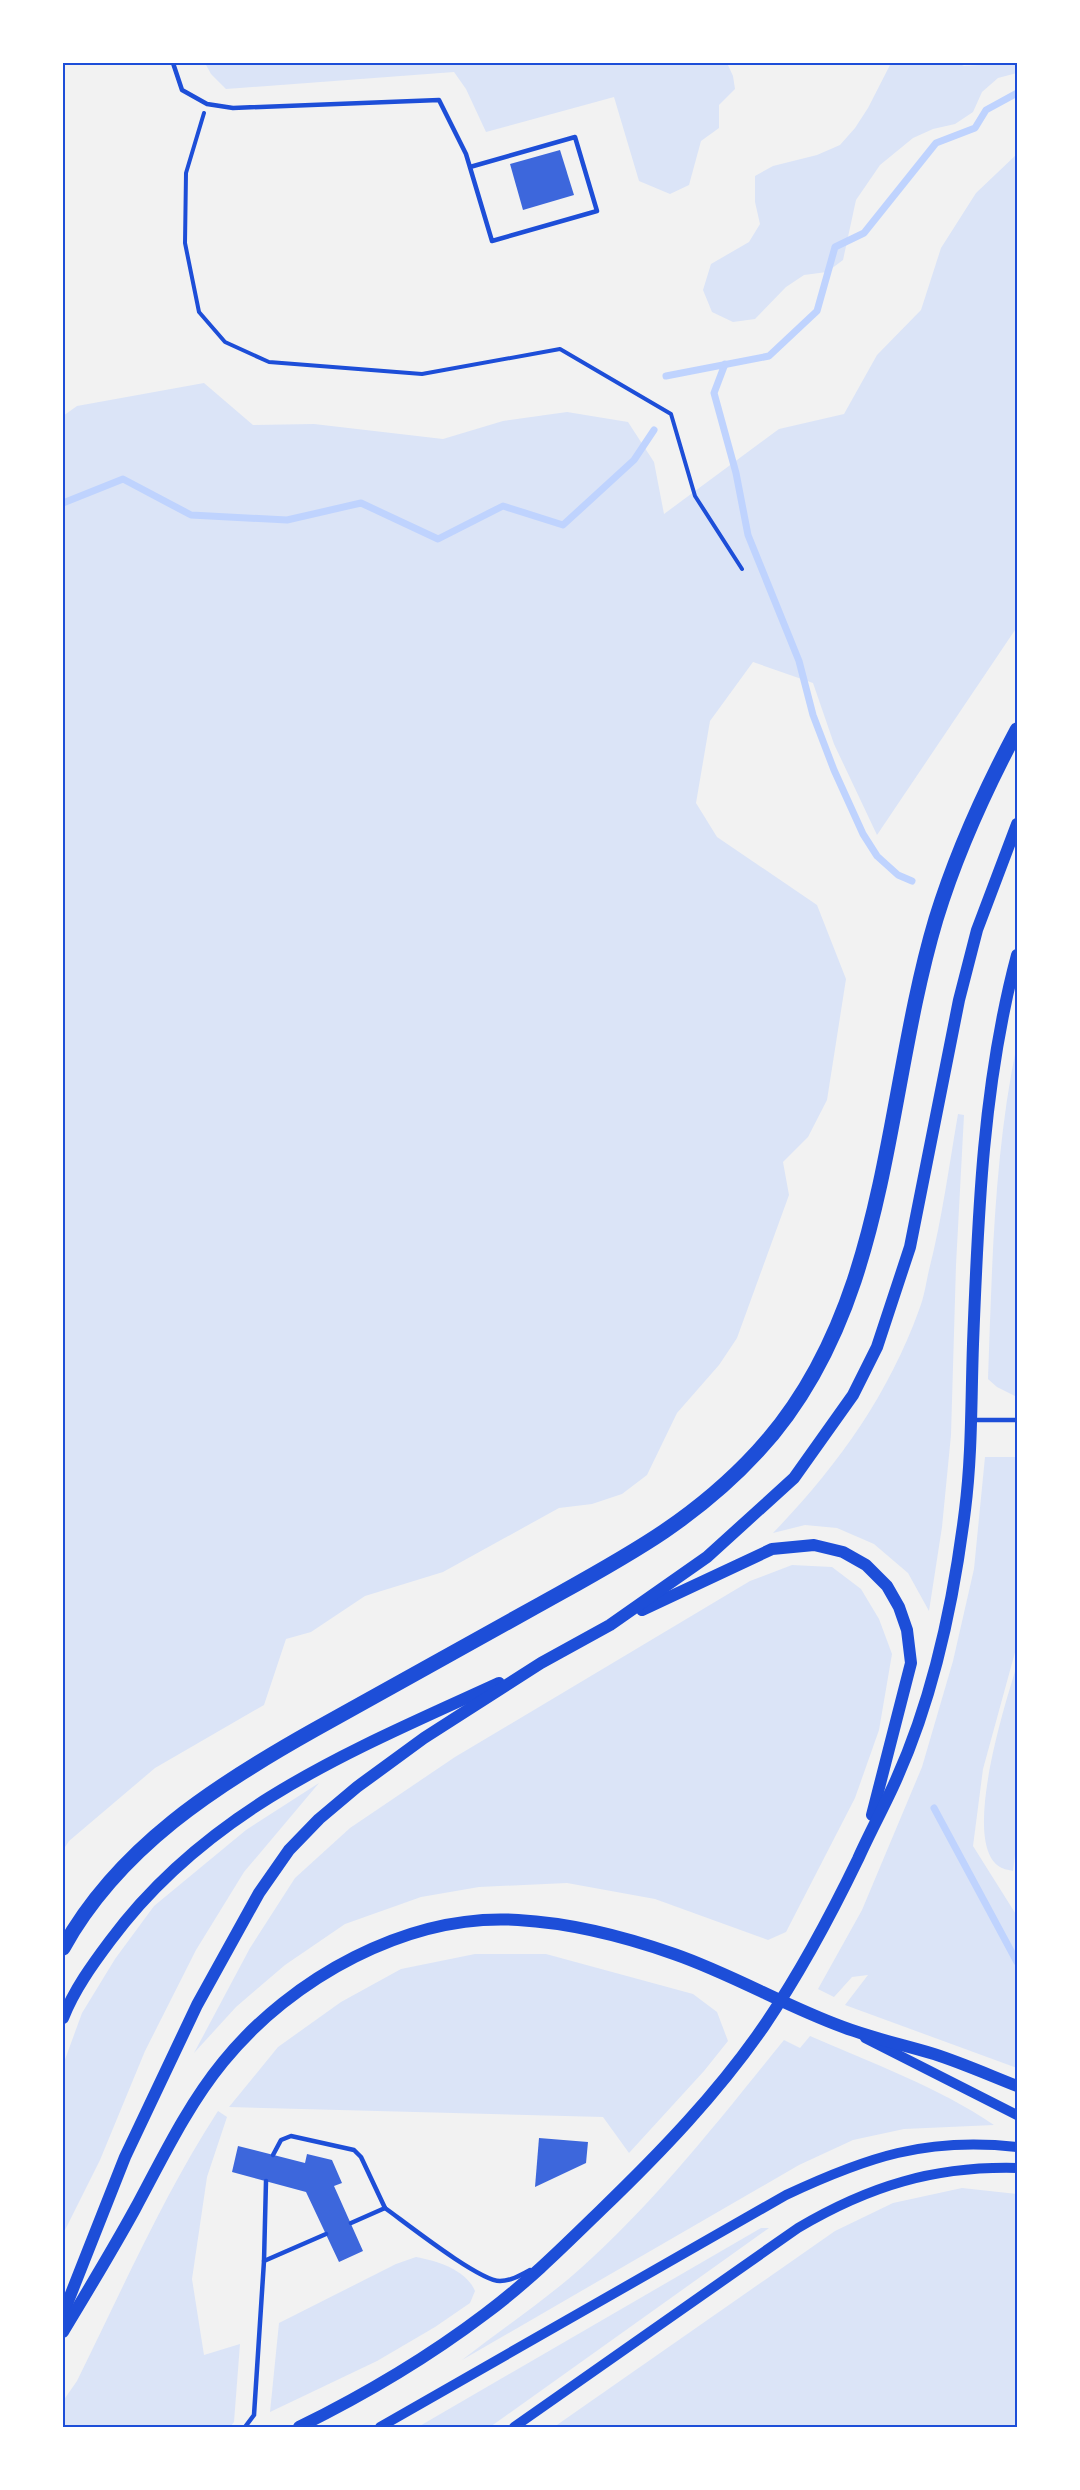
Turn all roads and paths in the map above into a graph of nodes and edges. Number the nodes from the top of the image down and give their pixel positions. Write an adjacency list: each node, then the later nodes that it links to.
1 (173, 63): 2 (lane)
2 (207, 104): 3 (lane); 4 (path)
3 (470, 167): 3 (lane)
4 (742, 569)
5 (1017, 730): 13 (highway)
6 (1017, 824): 10 (main road)
7 (1017, 955): 9 (main road)
8 (1017, 1419): 9 (lane)
9 (973, 1420): 12 (main road)
10 (610, 1625): 11 (main road); 12 (main road)
11 (541, 1663): 14 (main road); 27 (main road)
12 (864, 1846): 25 (main road)
13 (63, 1948)
14 (63, 2018)
15 (839, 2026): 16 (main road); 17 (street); 28 (main road)
16 (1017, 2086)
17 (1017, 2115)
18 (1017, 2147): 31 (street)
19 (273, 2155): 22 (lane)
20 (1017, 2168): 32 (street)
21 (266, 2181): 26 (lane)
22 (385, 2208): 23 (lane); 25 (lane)
23 (351, 2223)
24 (326, 2234): 26 (lane)
25 (548, 2260): 30 (main road)
26 (264, 2261): 29 (lane)
27 (63, 2314)
28 (63, 2332)
29 (245, 2427)
30 (299, 2427)
31 (380, 2427)
32 (514, 2427)

